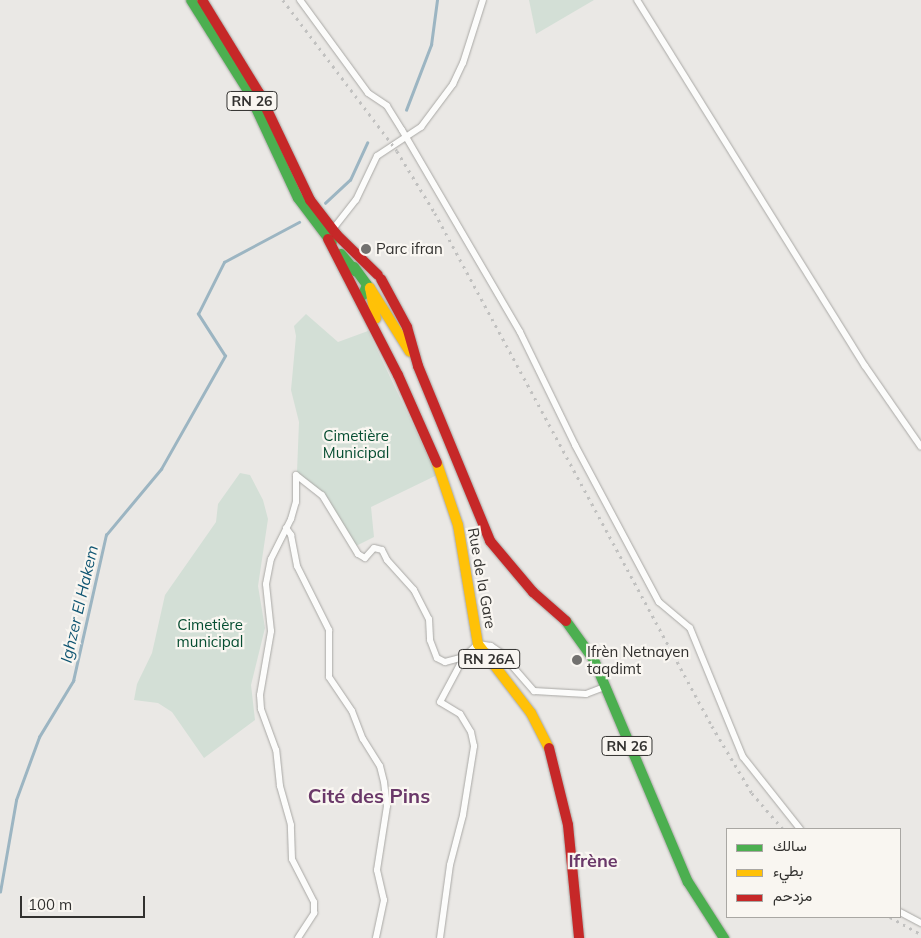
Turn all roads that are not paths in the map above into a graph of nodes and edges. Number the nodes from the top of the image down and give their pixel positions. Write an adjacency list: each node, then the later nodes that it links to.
1 (191, 0): 7 (main road, RN 26)
2 (202, 0): 7 (main road, RN 26)
3 (300, 0): 6 (street)
4 (483, 0): 6 (street)
5 (637, 0): 15 (street)
6 (406, 138): 8 (street); 20 (street)
7 (307, 203): 8 (main road, RN 26)
8 (333, 234): 9 (main road); 10 (main road, RN 26)
9 (353, 276): 11 (main road); 12 (main road, Rue de la Gare / RN 26A)
10 (380, 277): 11 (main road); 13 (main road, RN 26)
11 (368, 287): 12 (main road); 13 (main road); 14 (main road)
12 (364, 306): 14 (main road, Rue de la Gare / RN 26A)
13 (418, 366): 19 (main road, RN 26)
14 (398, 375): 17 (main road, Rue de la Gare / RN 26A)
15 (921, 447)
16 (286, 528): 18 (street); 23 (street); 24 (street)
17 (478, 644): 18 (street); 19 (street); 26 (main road, Rue de la Gare / RN 26A)
18 (464, 657): 25 (street)
19 (604, 687): 27 (main road, RN 26)
20 (799, 828)
21 (901, 913): 22 (street)
22 (921, 923)
23 (298, 938)
24 (376, 938)
25 (440, 938)
26 (579, 938)
27 (724, 938)

